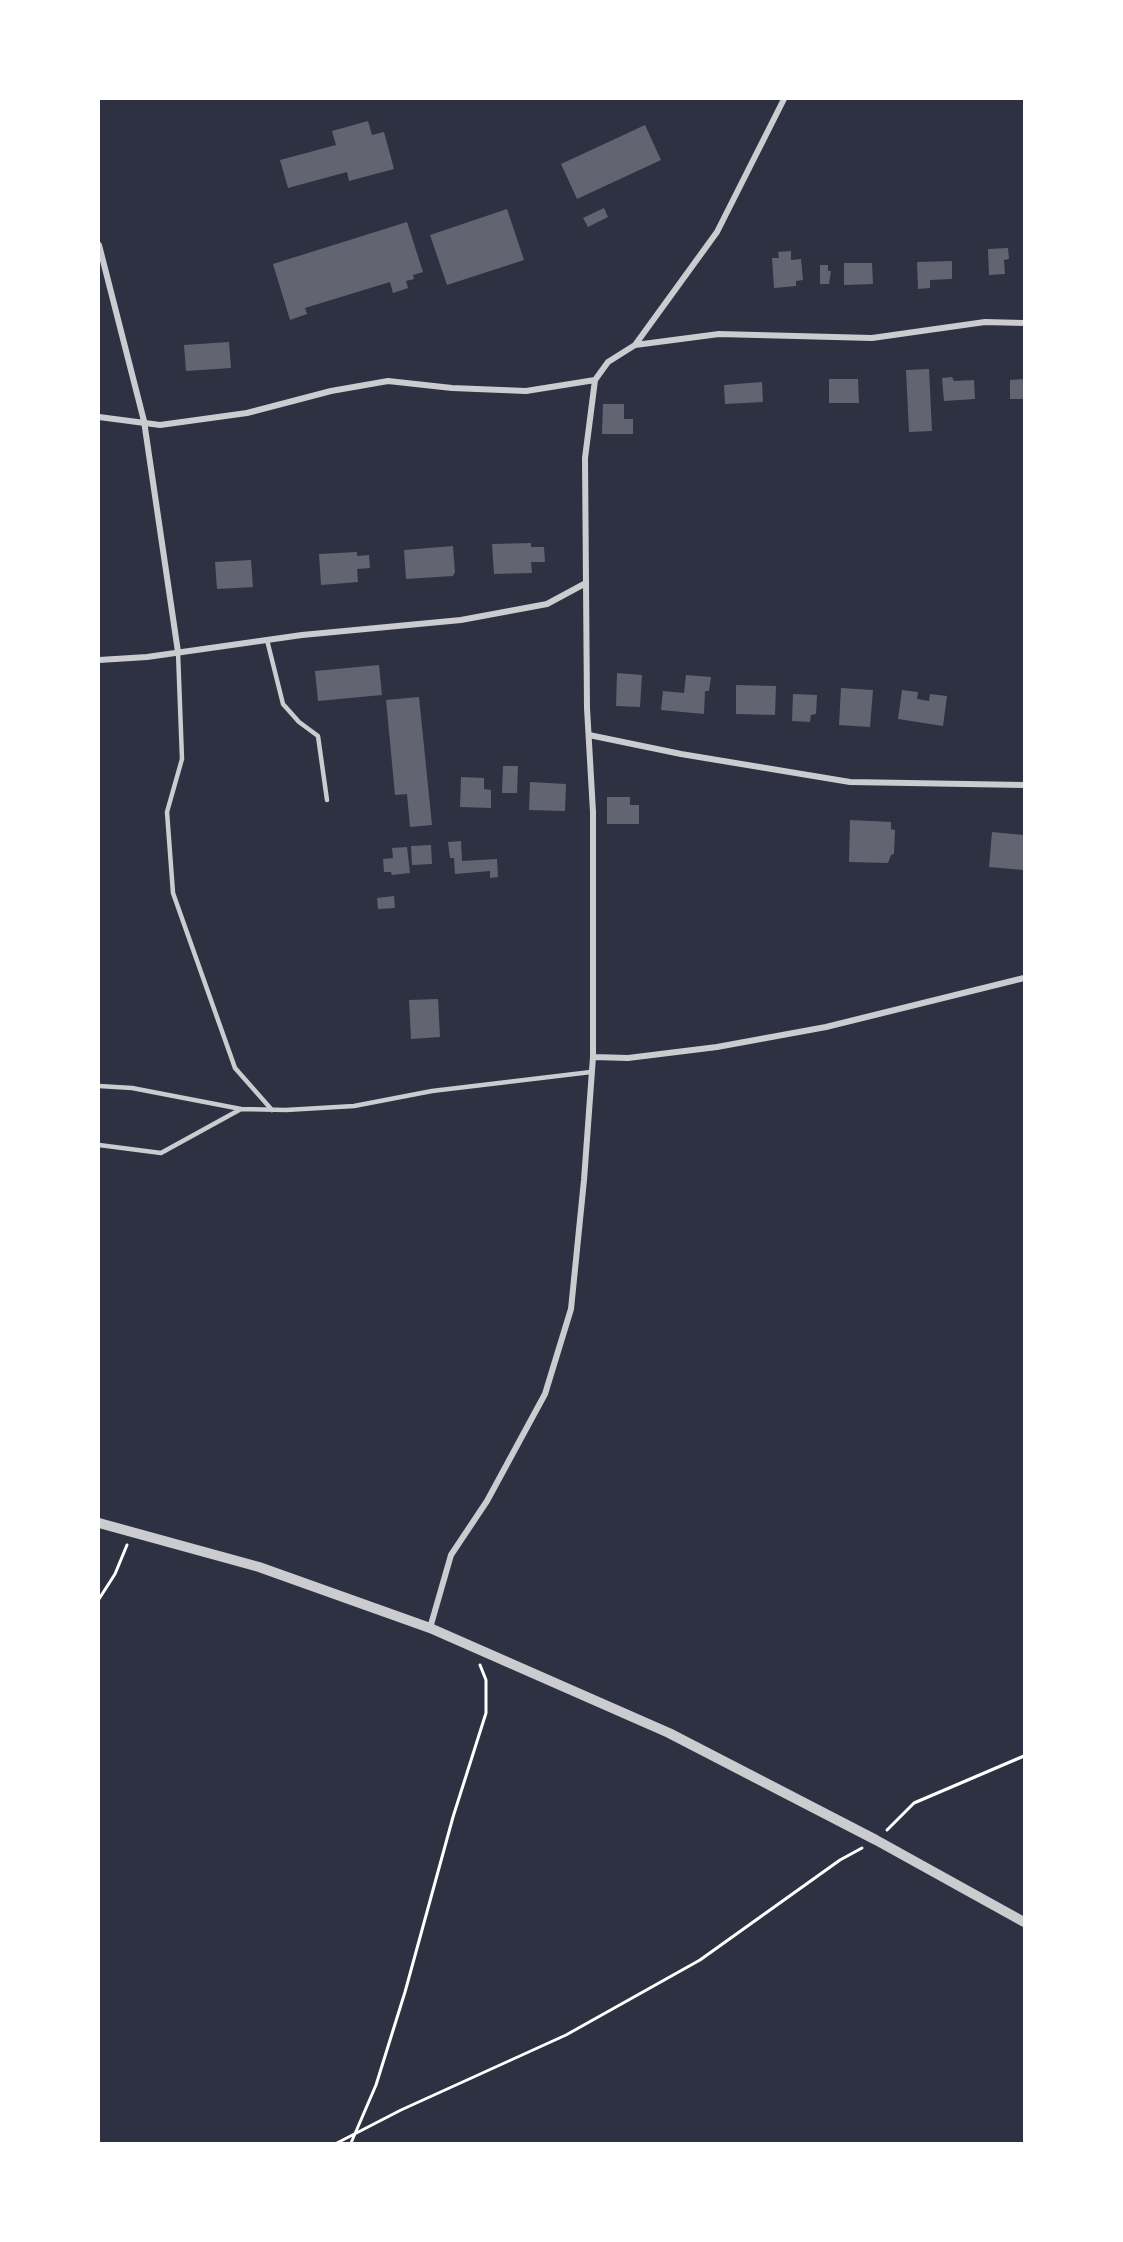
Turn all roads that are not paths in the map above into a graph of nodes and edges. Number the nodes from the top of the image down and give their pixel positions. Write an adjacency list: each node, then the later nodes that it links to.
1 (784, 99): 4 (street)
2 (99, 245): 7 (street)
3 (1024, 323): 4 (street)
4 (635, 345): 5 (street)
5 (595, 380): 7 (street); 8 (street)
6 (99, 417): 7 (street)
7 (144, 421): 10 (street)
8 (586, 583): 9 (street); 12 (street)
9 (267, 640): 10 (street); 14 (lane)
10 (178, 652): 11 (street); 20 (lane)
11 (99, 660)
12 (589, 735): 13 (street); 16 (street)
13 (1024, 785)
14 (327, 800)
15 (1024, 978): 16 (street)
16 (592, 1057): 17 (street)
17 (591, 1072): 20 (lane); 23 (street)
18 (99, 1086): 19 (lane)
19 (241, 1109): 20 (lane); 21 (lane)
20 (272, 1110)
21 (99, 1145)
22 (99, 1523): 23 (street)
23 (430, 1628): 24 (street)
24 (1024, 1922)

